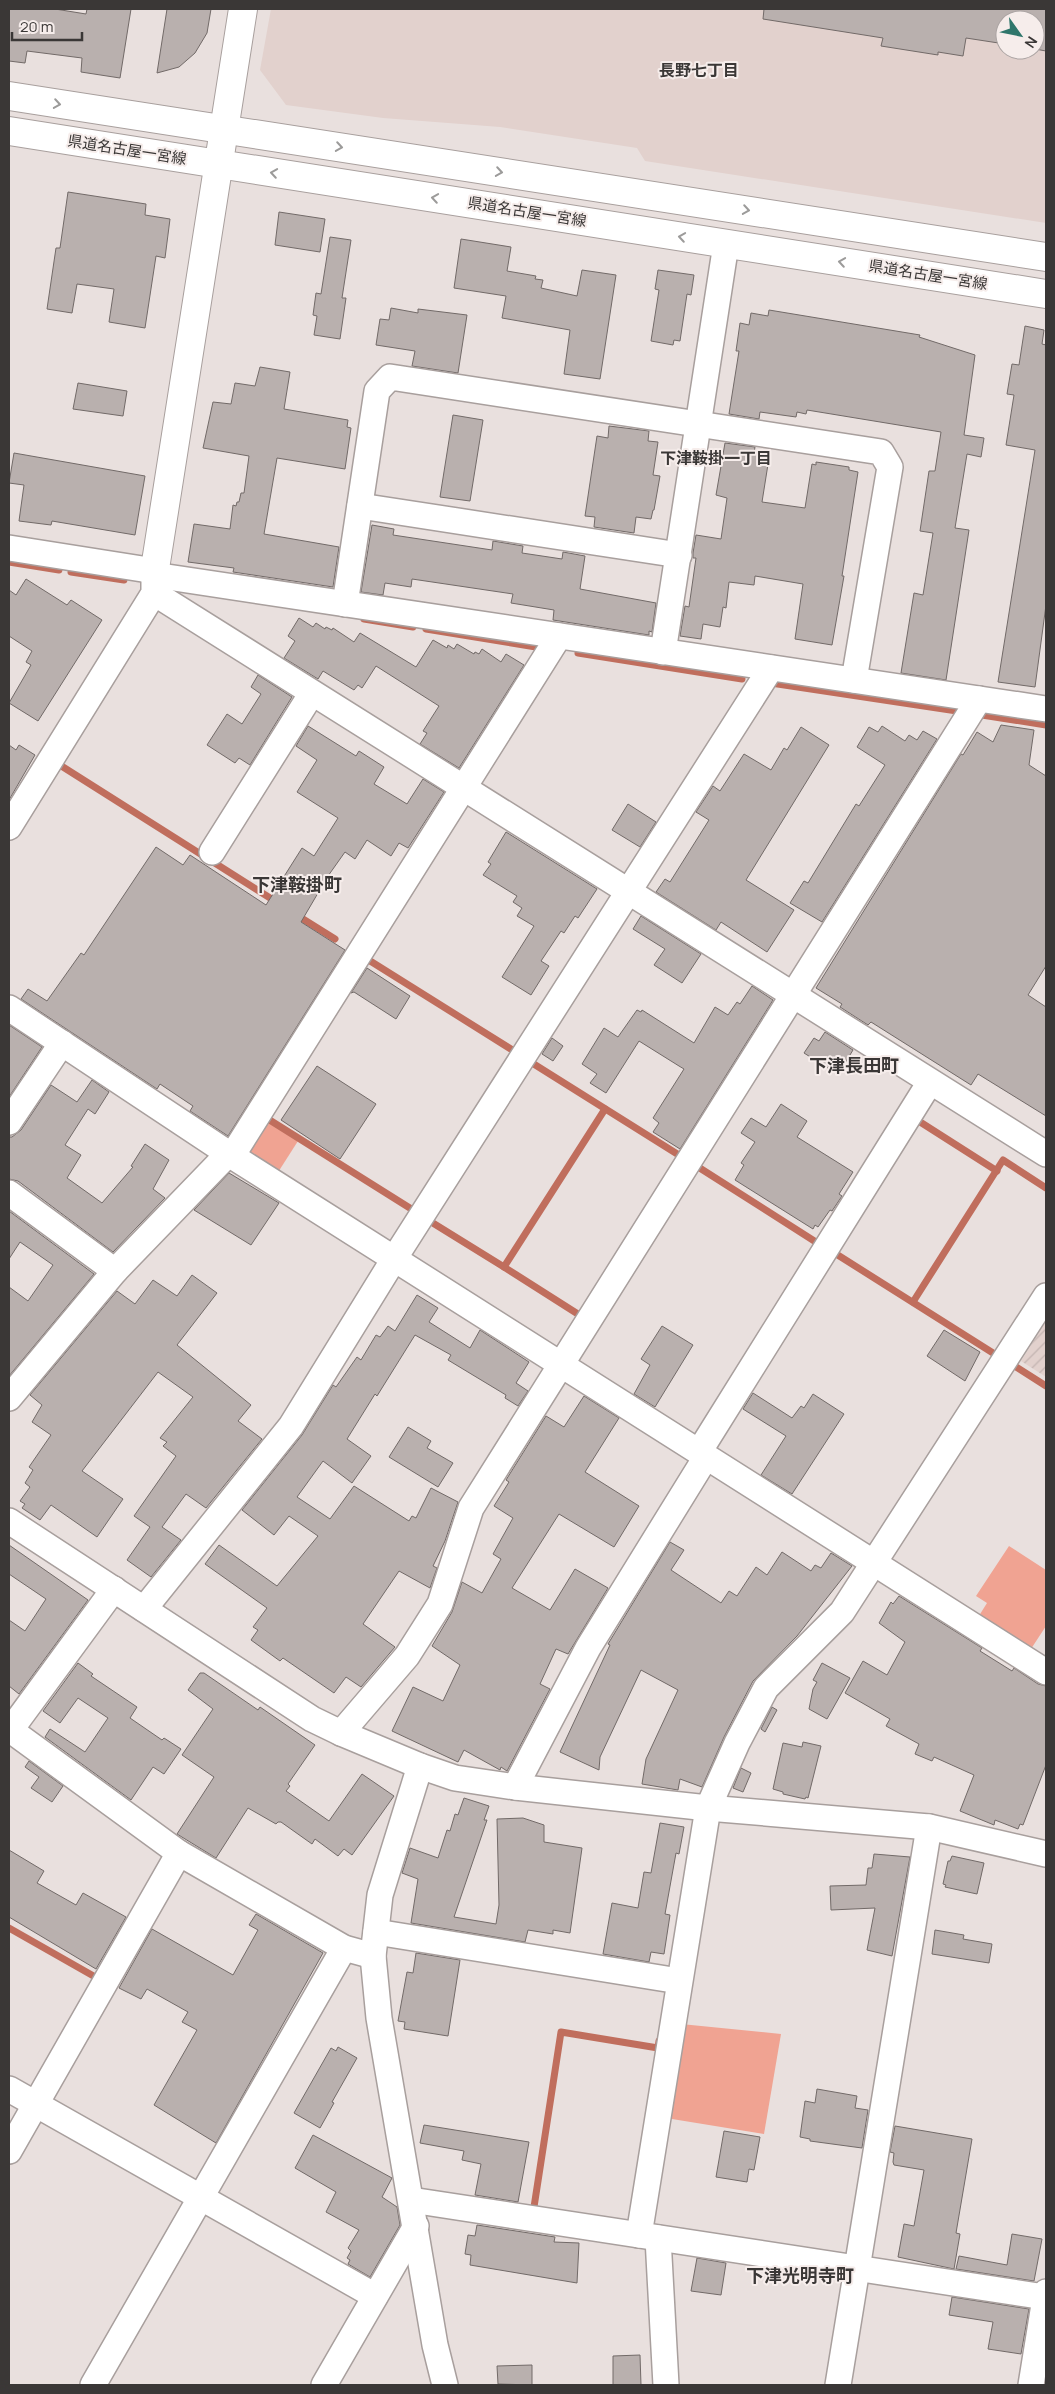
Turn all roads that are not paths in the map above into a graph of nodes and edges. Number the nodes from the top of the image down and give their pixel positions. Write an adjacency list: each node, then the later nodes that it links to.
1 (243, 9): 3 (main road)
2 (9, 96): 3 (main road, one-way to 3)
3 (225, 129): 5 (main road); 7 (main road, one-way to 7)
4 (9, 131): 5 (main road, 県道名古屋一宮線)
5 (219, 164): 6 (main road, 県道名古屋一宮線, one-way to 5); 13 (main road)
6 (726, 244): 8 (main road, 県道名古屋一宮線, one-way to 6); 9 (street)
7 (1046, 257)
8 (1046, 294)
9 (698, 424): 10 (street); 12 (street); 18 (street)
10 (360, 506): 12 (street); 14 (street)
11 (9, 548): 13 (street)
12 (679, 554): 16 (street)
13 (154, 580): 14 (street); 19 (street); 23 (street)
14 (345, 604): 15 (street)
15 (559, 636): 16 (street); 22 (street)
16 (663, 652): 17 (street)
17 (771, 668): 18 (street); 25 (street)
18 (854, 680): 20 (street)
19 (312, 693): 22 (street); 24 (street)
20 (979, 699): 21 (street); 26 (street)
21 (1046, 709)
22 (464, 788): 25 (street); 32 (street)
23 (9, 827)
24 (212, 852)
25 (628, 892): 26 (street); 34 (street)
26 (793, 996): 29 (street); 37 (street)
27 (9, 1008): 28 (street)
28 (62, 1044): 30 (street); 32 (street)
29 (930, 1082): 31 (street); 39 (street)
30 (9, 1122)
31 (1046, 1154)
32 (230, 1155): 34 (street); 35 (street)
33 (9, 1193): 35 (street)
34 (394, 1259): 37 (street); 43 (street)
35 (115, 1271): 38 (street)
36 (1046, 1296): 41 (street)
37 (562, 1365): 39 (street); 46 (street)
38 (9, 1398)
39 (702, 1454): 41 (street); 48 (street)
40 (9, 1521): 42 (street)
41 (875, 1564): 44 (street); 49 (street)
42 (114, 1589): 43 (street); 45 (street)
43 (144, 1609): 46 (street)
44 (1046, 1672)
45 (9, 1731): 51 (street)
46 (341, 1733): 47 (street)
47 (420, 1766): 48 (street); 53 (street)
48 (515, 1787): 49 (street)
49 (708, 1808): 50 (street); 56 (street)
50 (929, 1827): 52 (street); 64 (street)
51 (179, 1853): 54 (street); 58 (street)
52 (1046, 1854)
53 (376, 1932): 55 (street); 56 (street)
54 (344, 1948): 55 (street); 60 (street)
55 (373, 1956): 61 (street)
56 (679, 1981): 63 (street)
57 (9, 2089): 58 (street)
58 (36, 2104): 59 (street); 60 (street)
59 (9, 2151)
60 (201, 2198): 65 (street); 67 (street)
61 (411, 2200): 62 (street); 63 (street)
62 (416, 2226): 65 (street); 69 (street)
63 (648, 2236): 64 (street); 70 (street)
64 (857, 2268): 66 (street); 71 (street)
65 (375, 2296): 68 (street)
66 (1045, 2301): 72 (street)
67 (93, 2385)
68 (324, 2385)
69 (445, 2385)
70 (666, 2385)
71 (838, 2385)
72 (1031, 2385)

